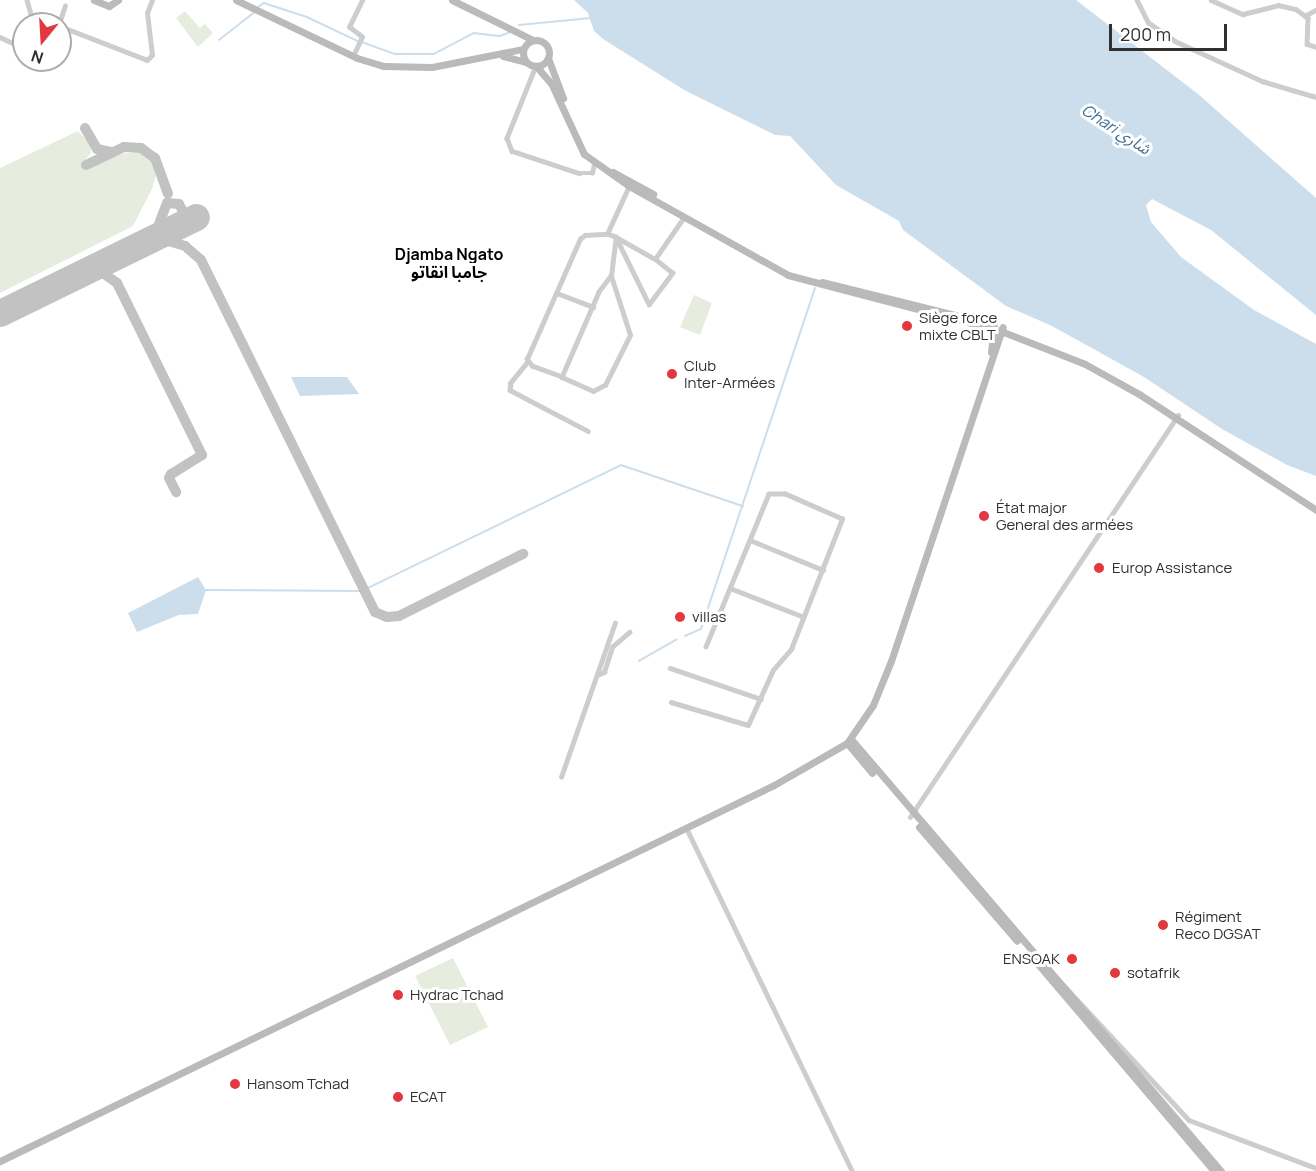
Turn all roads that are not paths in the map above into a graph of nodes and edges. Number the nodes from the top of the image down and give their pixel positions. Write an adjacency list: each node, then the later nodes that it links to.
1 (94, 0): 2 (main road)
2 (118, 0)
3 (152, 0): 13 (street)
4 (236, 0): 18 (main road)
5 (363, 0): 18 (street)
6 (452, 0): 14 (main road)
7 (1137, 0): 23 (street)
8 (1210, 0): 12 (street)
9 (65, 6): 11 (street)
10 (1316, 10): 12 (street)
11 (63, 12)
12 (1306, 15): 16 (street)
13 (72, 30)
14 (520, 33): 15 (main road); 17 (main road)
15 (533, 40): 17 (main road); 20 (main road)
16 (1316, 47)
17 (524, 48): 19 (main road); 21 (main road)
18 (353, 56): 19 (main road)
19 (491, 56): 21 (main road)
20 (548, 58): 22 (main road); 26 (main road)
21 (526, 62): 22 (main road)
22 (536, 66): 24 (main road); 24 (street)
23 (1316, 98)
24 (594, 164): 25 (main road)
25 (629, 186): 26 (main road); 27 (street)
26 (681, 214): 29 (street); 33 (main road); 34 (main road)
27 (607, 234): 28 (street); 31 (street)
28 (616, 237): 29 (street); 29 (street); 30 (street)
29 (655, 259)
30 (611, 276): 32 (street); 39 (street)
31 (556, 293): 32 (street); 38 (street)
32 (593, 307): 39 (street)
33 (983, 327): 34 (main road); 37 (main road)
34 (993, 327): 35 (main road); 37 (main road)
35 (1002, 329): 36 (main road); 37 (main road); 40 (main road)
36 (1014, 335): 37 (main road); 40 (main road)
37 (994, 345): 55 (main road)
38 (527, 363): 39 (street); 41 (street)
39 (562, 377)
40 (1177, 416): 42 (main road); 43 (main road); 57 (street)
41 (588, 431)
42 (1316, 505)
43 (1316, 510)
44 (750, 540): 45 (street); 45 (street); 46 (street)
45 (823, 570): 47 (street)
46 (730, 588): 47 (street); 50 (street)
47 (804, 617): 53 (street)
48 (615, 623): 52 (street)
49 (629, 632): 52 (street)
50 (706, 647)
51 (670, 668): 53 (street)
52 (597, 675): 56 (street)
53 (761, 699): 54 (street)
54 (671, 702)
55 (850, 743): 57 (main road); 58 (main road)
56 (561, 777)
57 (912, 815): 59 (main road)
58 (686, 827): 61 (main road); 63 (street)
59 (1042, 965): 62 (street); 64 (main road); 65 (main road)
60 (1316, 1160): 62 (street)
61 (0, 1161)
62 (1314, 1167)
63 (852, 1171)
64 (1214, 1171)
65 (1221, 1171)

